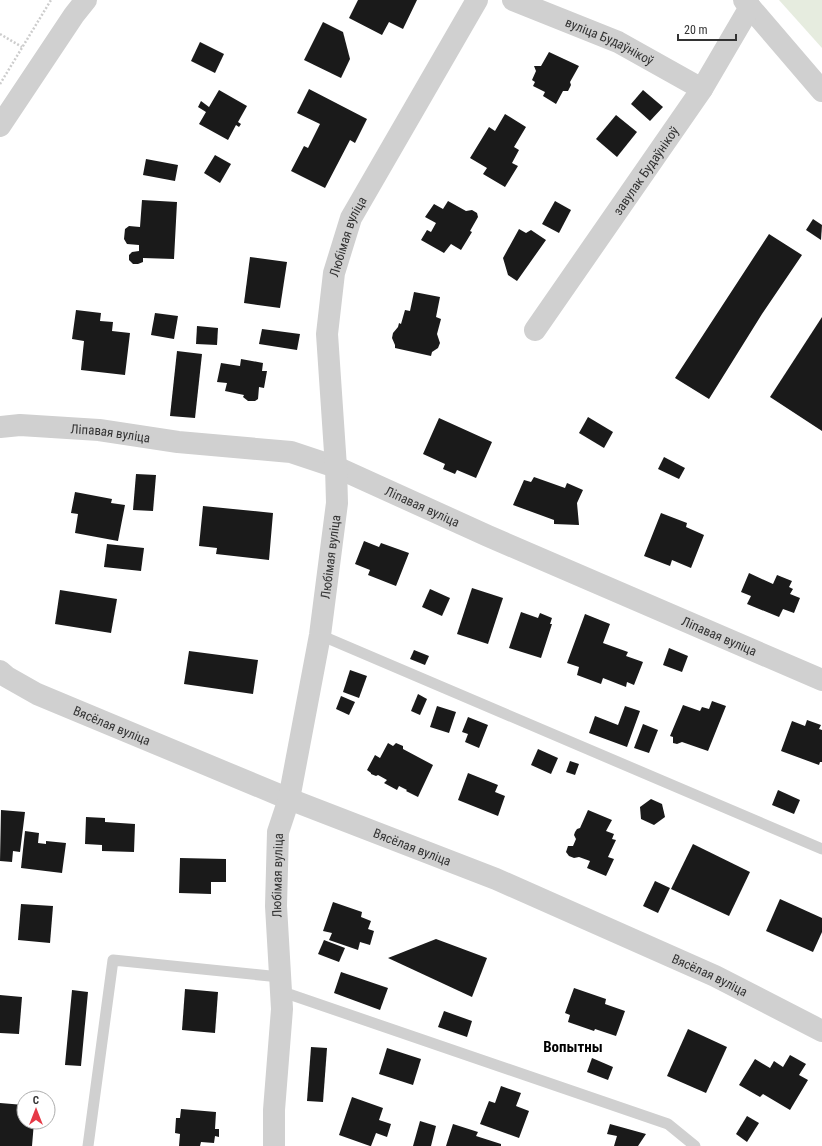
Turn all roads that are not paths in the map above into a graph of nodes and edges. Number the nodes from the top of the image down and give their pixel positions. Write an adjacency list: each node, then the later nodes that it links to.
1 (86, 0): 7 (street)
2 (477, 0): 10 (street, Любімая вуліца)
3 (513, 0): 5 (street, вуліца Будаўнікоў)
4 (747, 4): 5 (street, завулак Будаўнікоў); 6 (street)
5 (702, 89): 8 (street, завулак Будаўнікоў)
6 (822, 91)
7 (0, 126)
8 (536, 330)
9 (0, 427): 10 (street, Ліпавая вуліца)
10 (336, 467): 11 (street, Любімая вуліца); 13 (street, Ліпавая вуліца)
11 (320, 635): 14 (street, Любімая вуліца); 15 (lane)
12 (0, 671): 14 (street, Вясёлая вуліца)
13 (822, 680)
14 (289, 799): 16 (street, Любімая вуліца); 17 (street, Вясёлая вуліца)
15 (822, 849)
16 (280, 984): 18 (lane); 19 (street, Любімая вуліца); 20 (lane)
17 (822, 1031)
18 (88, 1146)
19 (274, 1146)
20 (695, 1146)

